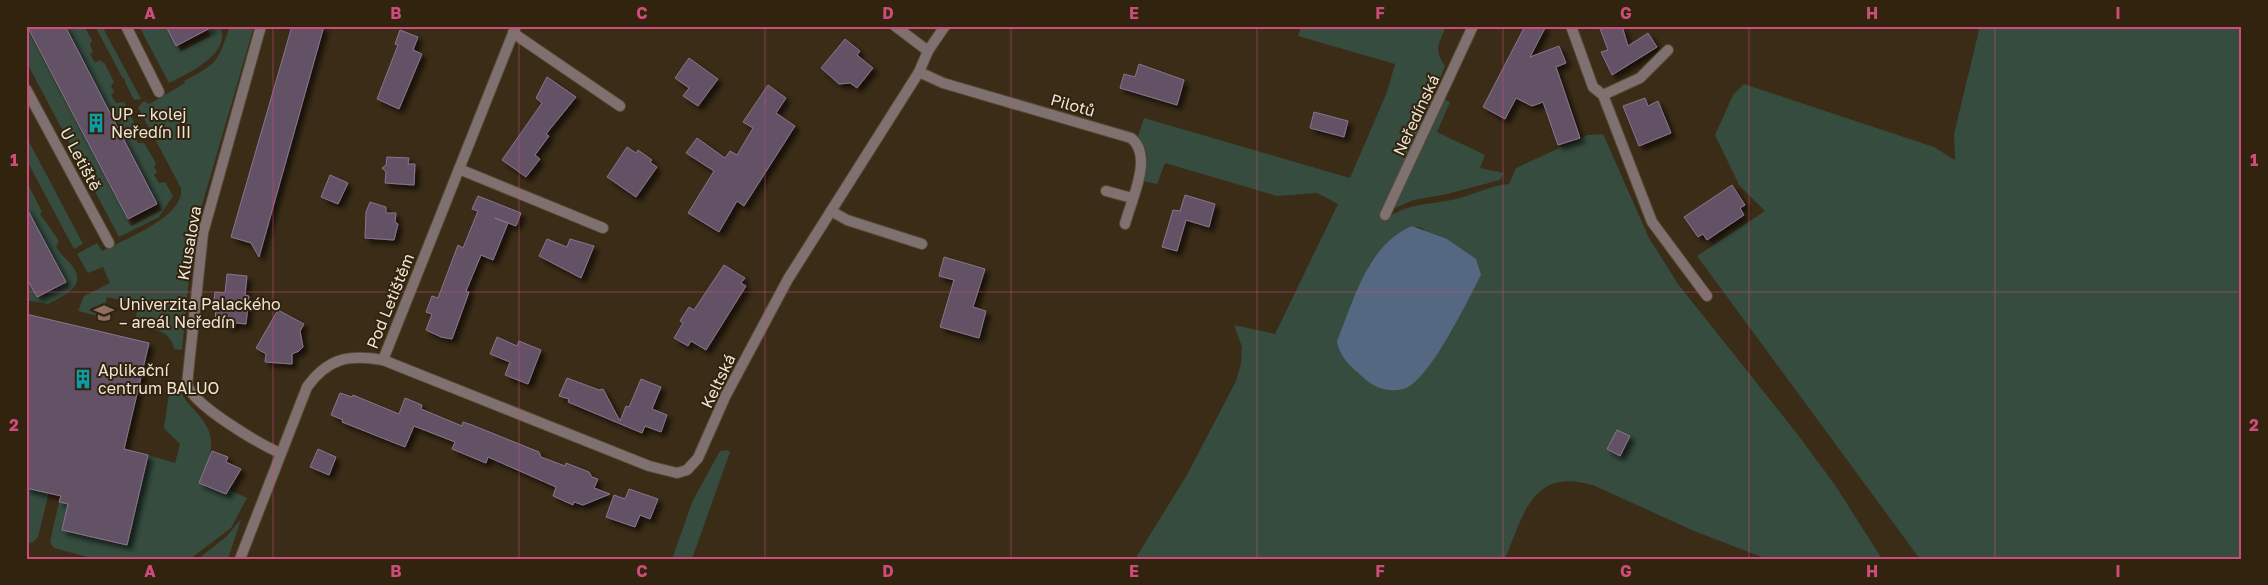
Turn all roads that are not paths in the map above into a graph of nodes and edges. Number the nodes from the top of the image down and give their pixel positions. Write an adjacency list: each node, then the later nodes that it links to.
1 (126, 26): 12 (street)
2 (261, 26): 26 (street, Klusalova)
3 (895, 26): 9 (street)
4 (945, 26): 9 (street, Keltská)
5 (1473, 26): 19 (street, Neředínská)
6 (1571, 26): 13 (street)
7 (515, 30): 14 (street, Pod Letištěm); 15 (street, Pod Letištěm)
8 (1668, 50): 13 (street)
9 (928, 51): 10 (street, Keltská)
10 (919, 72): 17 (street, Pilotů); 18 (street, Keltská)
11 (26, 89): 22 (street, U Letiště)
12 (159, 92)
13 (1603, 95): 24 (street)
14 (620, 106)
15 (459, 169): 21 (street); 25 (street, Pod Letištěm)
16 (1106, 191): 17 (street)
17 (1132, 198): 20 (street, Pilotů)
18 (831, 211): 23 (street); 25 (street, Keltská)
19 (1385, 215)
20 (1125, 224)
21 (603, 228)
22 (109, 244)
23 (922, 244)
24 (1707, 296)
25 (383, 360): 26 (street, Pod Letištěm)
26 (280, 452): 27 (street, Pod Letištěm)
27 (240, 559)

